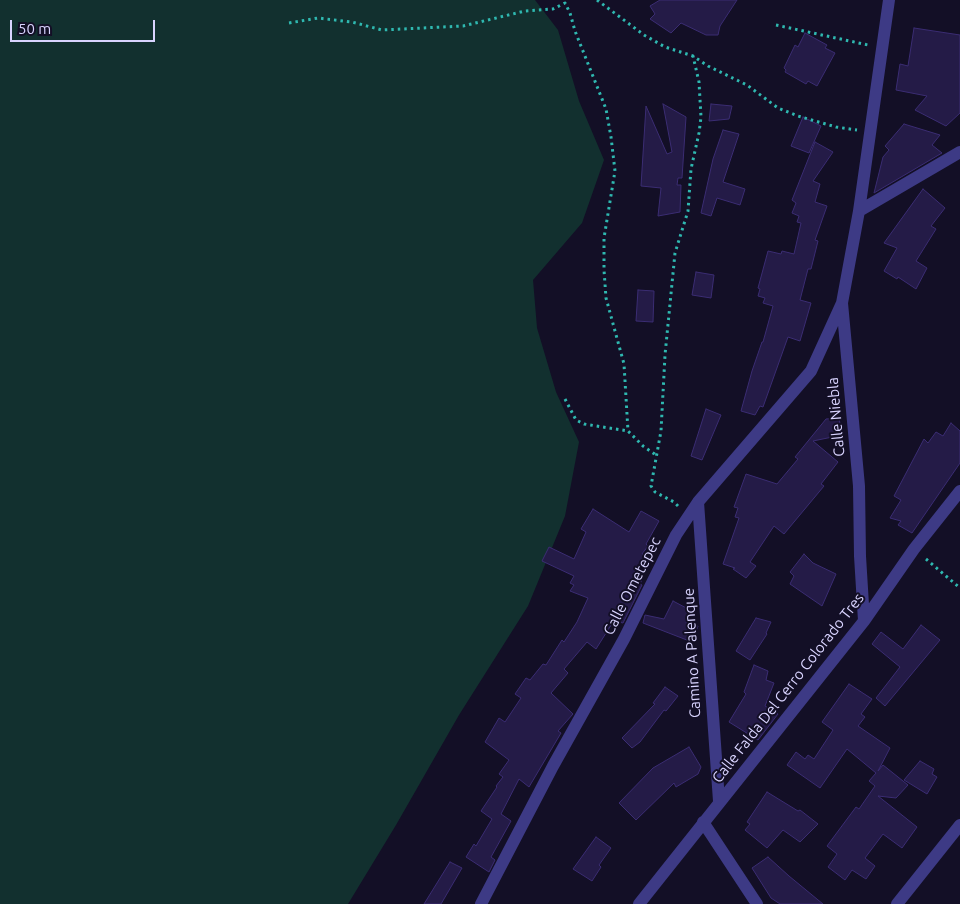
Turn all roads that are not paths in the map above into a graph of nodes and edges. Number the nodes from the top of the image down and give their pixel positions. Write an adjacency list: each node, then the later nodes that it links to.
1 (889, 0): 3 (street, Calle Niebla)
2 (960, 152): 3 (street)
3 (859, 211): 4 (street, Calle Niebla)
4 (842, 303): 6 (street, Calle Ometepec); 7 (street, Calle Niebla)
5 (960, 490): 7 (street, Calle Falda Del Cerro Colorado Tres)
6 (698, 502): 8 (street, Camino A Palenque); 11 (street, Calle Ometepec)
7 (864, 621): 8 (street, Calle Falda Del Cerro Colorado Tres)
8 (719, 801): 9 (street, Calle Falda Del Cerro Colorado Tres)
9 (703, 822): 12 (street, Calle Falda Del Cerro Colorado Tres); 13 (street)
10 (960, 825): 14 (street)
11 (481, 904)
12 (639, 904)
13 (757, 904)
14 (897, 904)

